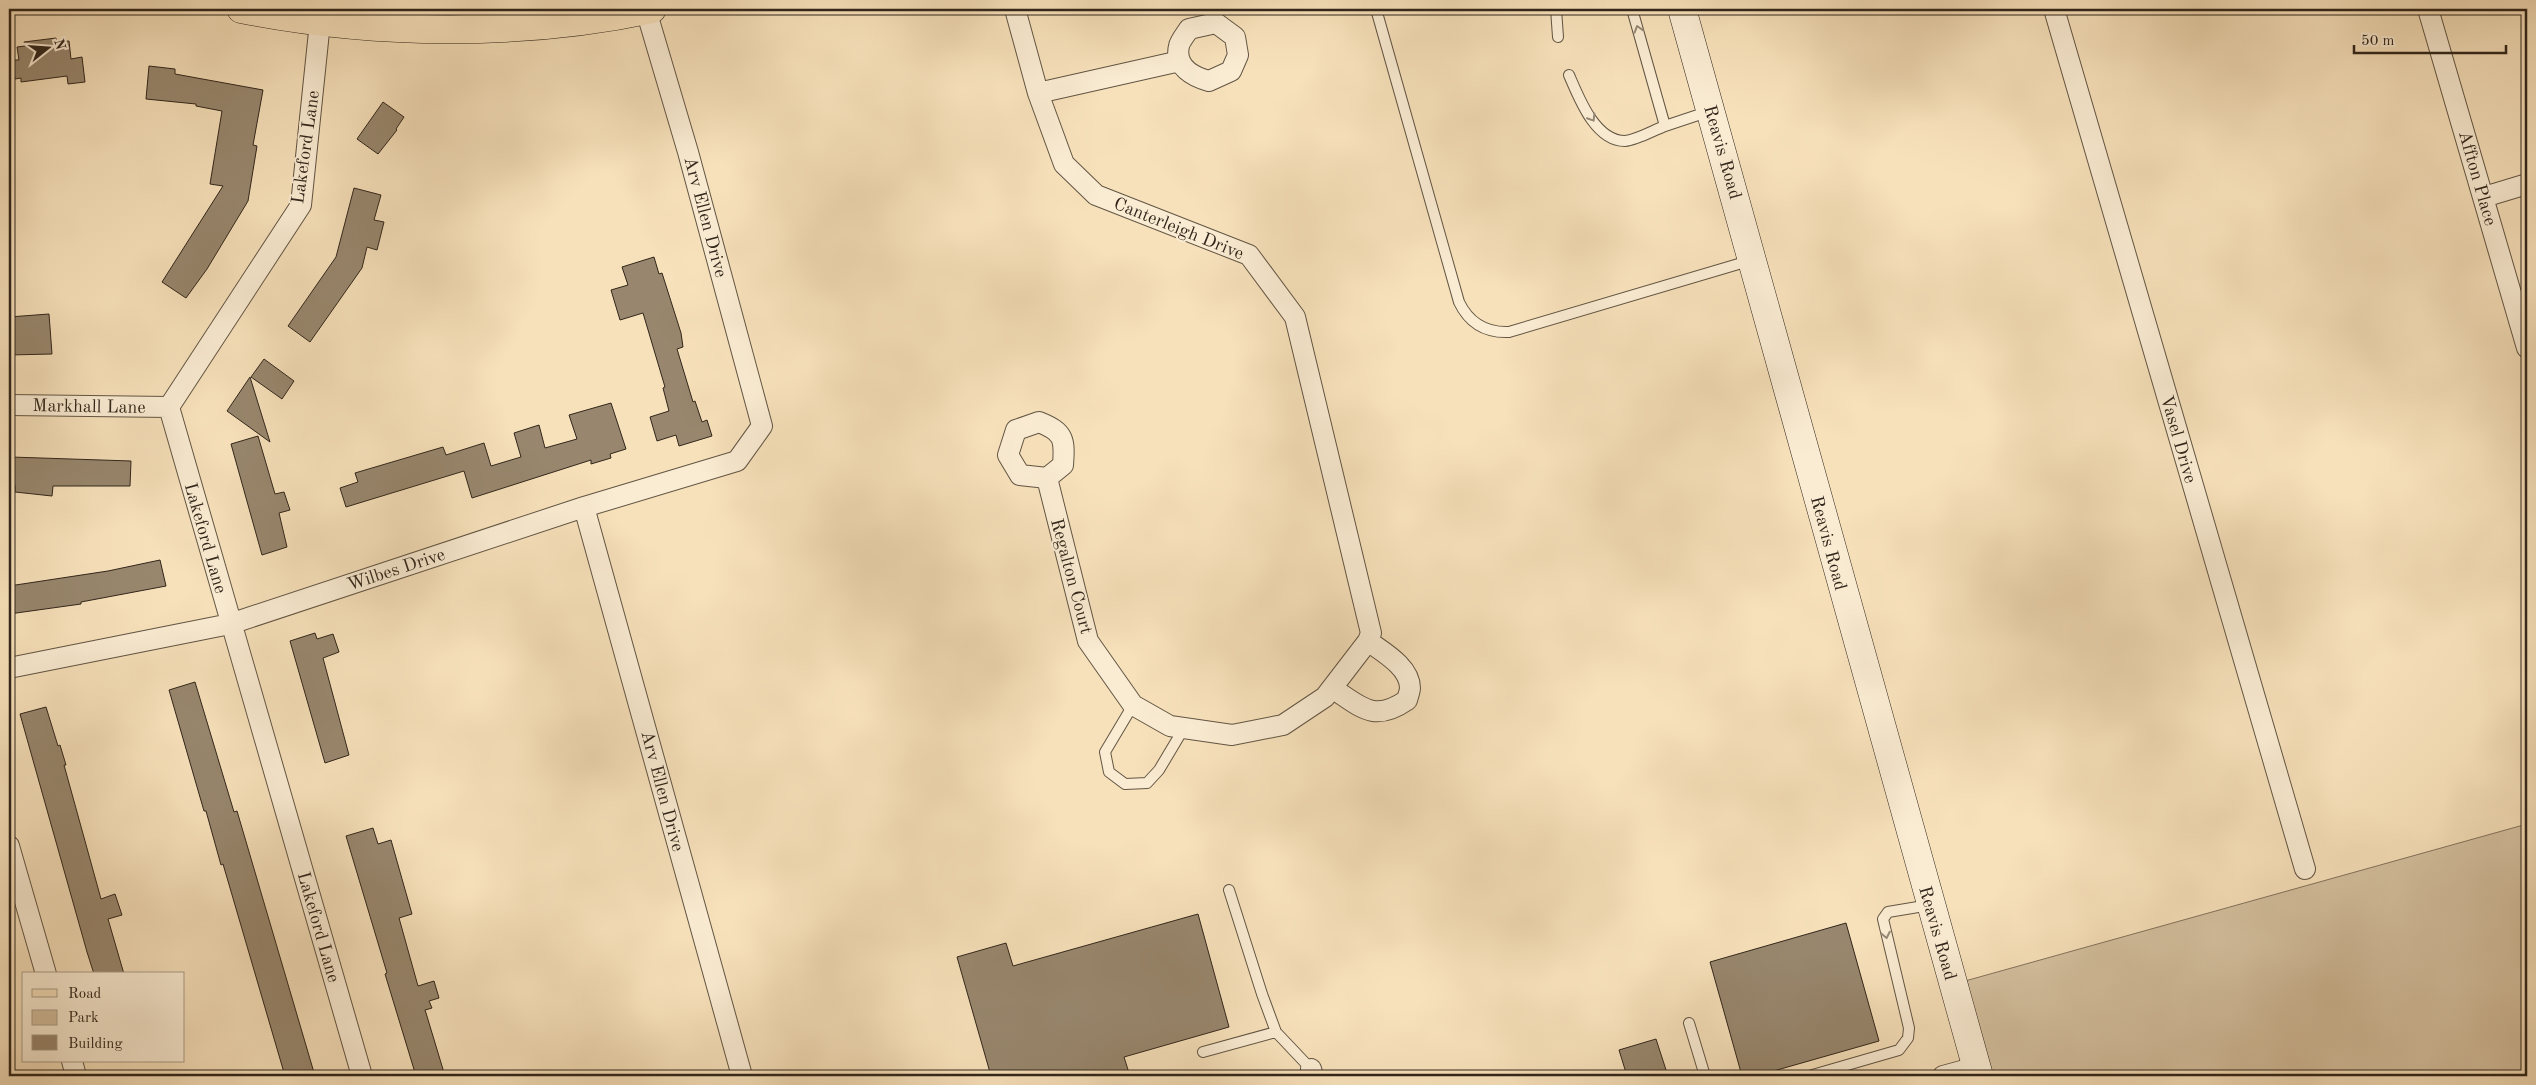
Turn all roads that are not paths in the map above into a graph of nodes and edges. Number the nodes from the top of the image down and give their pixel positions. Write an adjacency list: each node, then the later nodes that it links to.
1 (241, 9): 11 (main road)
2 (649, 9): 10 (main road); 24 (street, Arv Ellen Drive)
3 (1014, 9): 15 (street, Canterleigh Drive)
4 (1376, 9): 20 (lane)
5 (1556, 9): 12 (lane)
6 (1632, 9): 17 (lane, one-way to 6)
7 (1682, 9): 16 (street, Reavis Road)
8 (2054, 9): 34 (street, Vasel Drive)
9 (2428, 9): 19 (street, Affton Place)
10 (412, 18): 11 (main road)
11 (320, 22): 23 (street, Lakeford Lane)
12 (1558, 37)
13 (1180, 61): 15 (street)
14 (1569, 76): 17 (lane, one-way to 17)
15 (1038, 93): 28 (street, Canterleigh Drive)
16 (1711, 111): 17 (lane); 20 (street, Reavis Road)
17 (1665, 126)
18 (2527, 184): 19 (street)
19 (2484, 196): 21 (street, Affton Place)
20 (1753, 260): 36 (street, Reavis Road)
21 (2527, 348)
22 (9, 405): 23 (street, Markhall Lane)
23 (169, 407): 27 (street, Lakeford Lane)
24 (762, 426): 26 (street, Wilbes Drive)
25 (1047, 478): 31 (street, Regalton Court)
26 (584, 507): 27 (street, Wilbes Drive); 46 (street, Arv Ellen Drive)
27 (230, 624): 29 (street, Wilbes Drive); 45 (street, Lakeford Lane)
28 (1369, 637): 30 (street, Regalton Court); 30 (street)
29 (9, 668)
30 (1332, 688): 32 (street, Regalton Court)
31 (1133, 705): 32 (street, Regalton Court); 32 (lane)
32 (1184, 728)
33 (9, 846): 37 (street)
34 (2304, 868)
35 (1229, 890): 39 (lane)
36 (1930, 905): 42 (street, Reavis Road); 48 (lane, one-way to 48)
37 (45, 972)
38 (1689, 1023): 47 (lane)
39 (1276, 1032): 40 (lane); 43 (lane)
40 (1203, 1052)
41 (72, 1062): 44 (street)
42 (1978, 1071): 49 (street)
43 (1312, 1073)
44 (76, 1076)
45 (362, 1076)
46 (742, 1076)
47 (1705, 1076)
48 (1809, 1076)
49 (1943, 1076)

